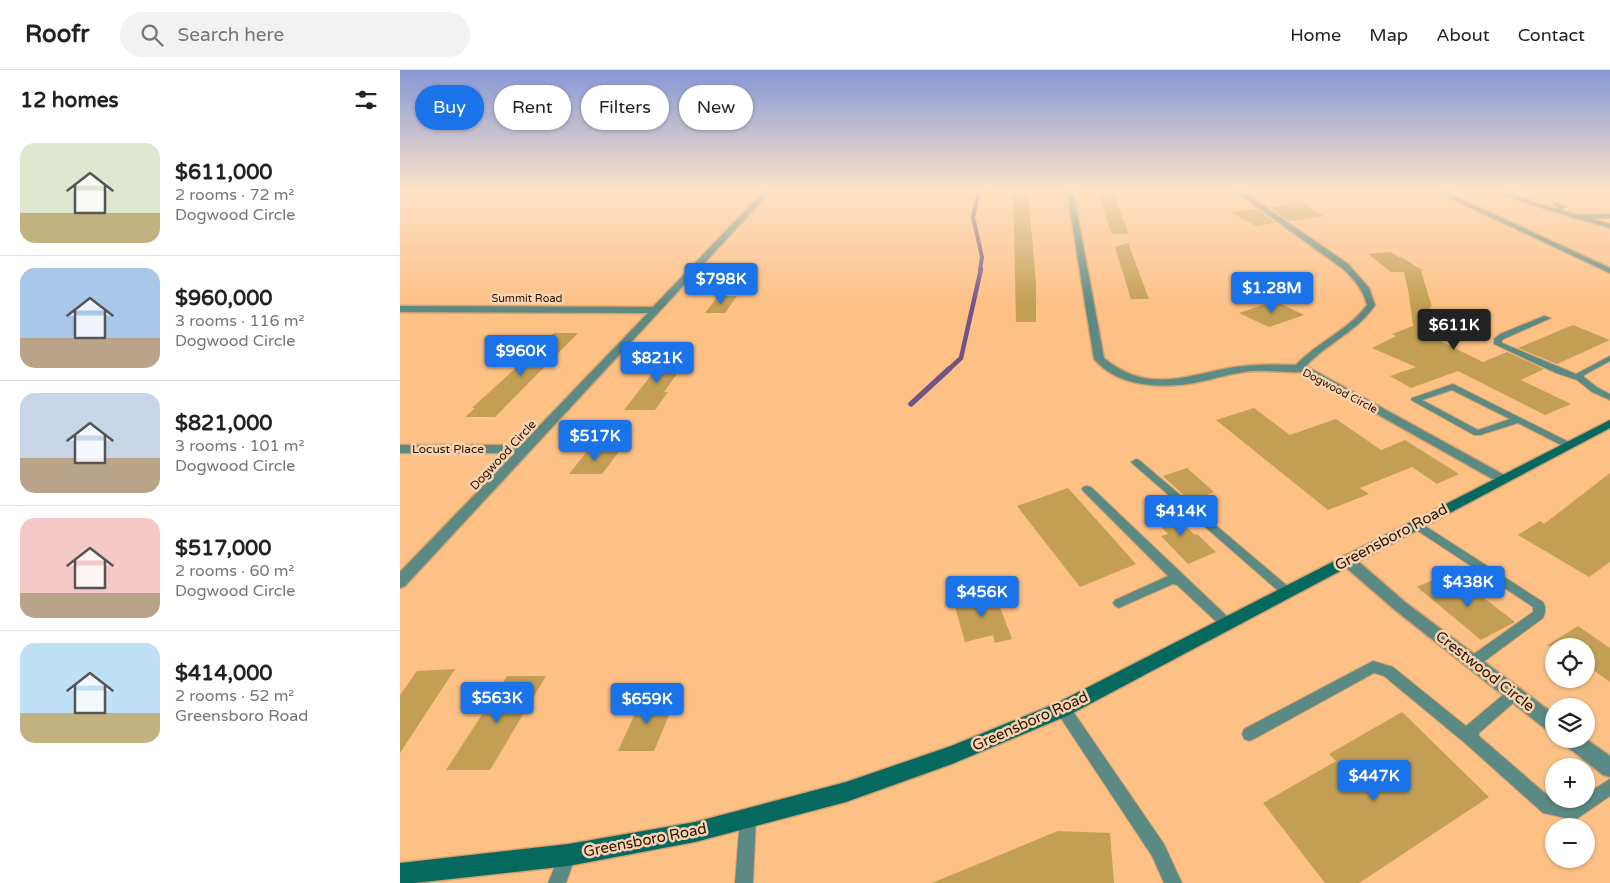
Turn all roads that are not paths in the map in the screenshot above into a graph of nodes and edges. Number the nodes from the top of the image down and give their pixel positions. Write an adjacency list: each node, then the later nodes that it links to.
1 (732, 229): 7 (street, Dogwood Circle)
2 (1077, 229): 10 (street, Dogwood Circle)
3 (1292, 229): 10 (street)
4 (1520, 229): 5 (street)
5 (1610, 271)
6 (400, 308): 7 (street, Summit Road)
7 (655, 310): 17 (street, Dogwood Circle)
8 (1547, 318): 11 (lane)
9 (1610, 358): 11 (lane)
10 (1298, 369): 19 (street, Dogwood Circle)
11 (1580, 378): 12 (lane)
12 (1610, 397)
13 (1518, 420): 13 (lane); 15 (lane)
14 (1610, 423): 15 (main road, Greensboro Road)
15 (1568, 445): 19 (main road, Greensboro Road)
16 (400, 449): 17 (street, Locust Place)
17 (526, 450): 24 (street, Dogwood Circle)
18 (1136, 462): 25 (lane)
19 (1502, 479): 21 (main road, Greensboro Road)
20 (1087, 489): 23 (lane)
21 (1416, 524): 22 (main road, Greensboro Road); 28 (lane)
22 (1347, 560): 25 (main road, Greensboro Road); 28 (street, Crestwood Circle)
23 (1180, 581): 26 (lane); 27 (lane)
24 (400, 582)
25 (1287, 592): 27 (main road, Greensboro Road)
26 (1119, 603)
27 (1226, 623): 30 (main road, Greensboro Road)
28 (1473, 662): 29 (street, Crestwood Circle)
29 (1514, 694): 31 (street, Crestwood Circle); 33 (lane)
30 (1063, 709): 37 (main road, Greensboro Road); 42 (lane)
31 (1545, 717)
32 (1249, 734): 33 (lane)
33 (1471, 739): 36 (lane)
34 (1584, 748): 35 (street)
35 (1610, 768)
36 (1610, 787)
37 (748, 818): 38 (main road, Greensboro Road); 41 (lane)
38 (568, 855): 39 (main road, Greensboro Road); 40 (lane)
39 (400, 874)
40 (558, 883)
41 (744, 883)
42 (1173, 883)

